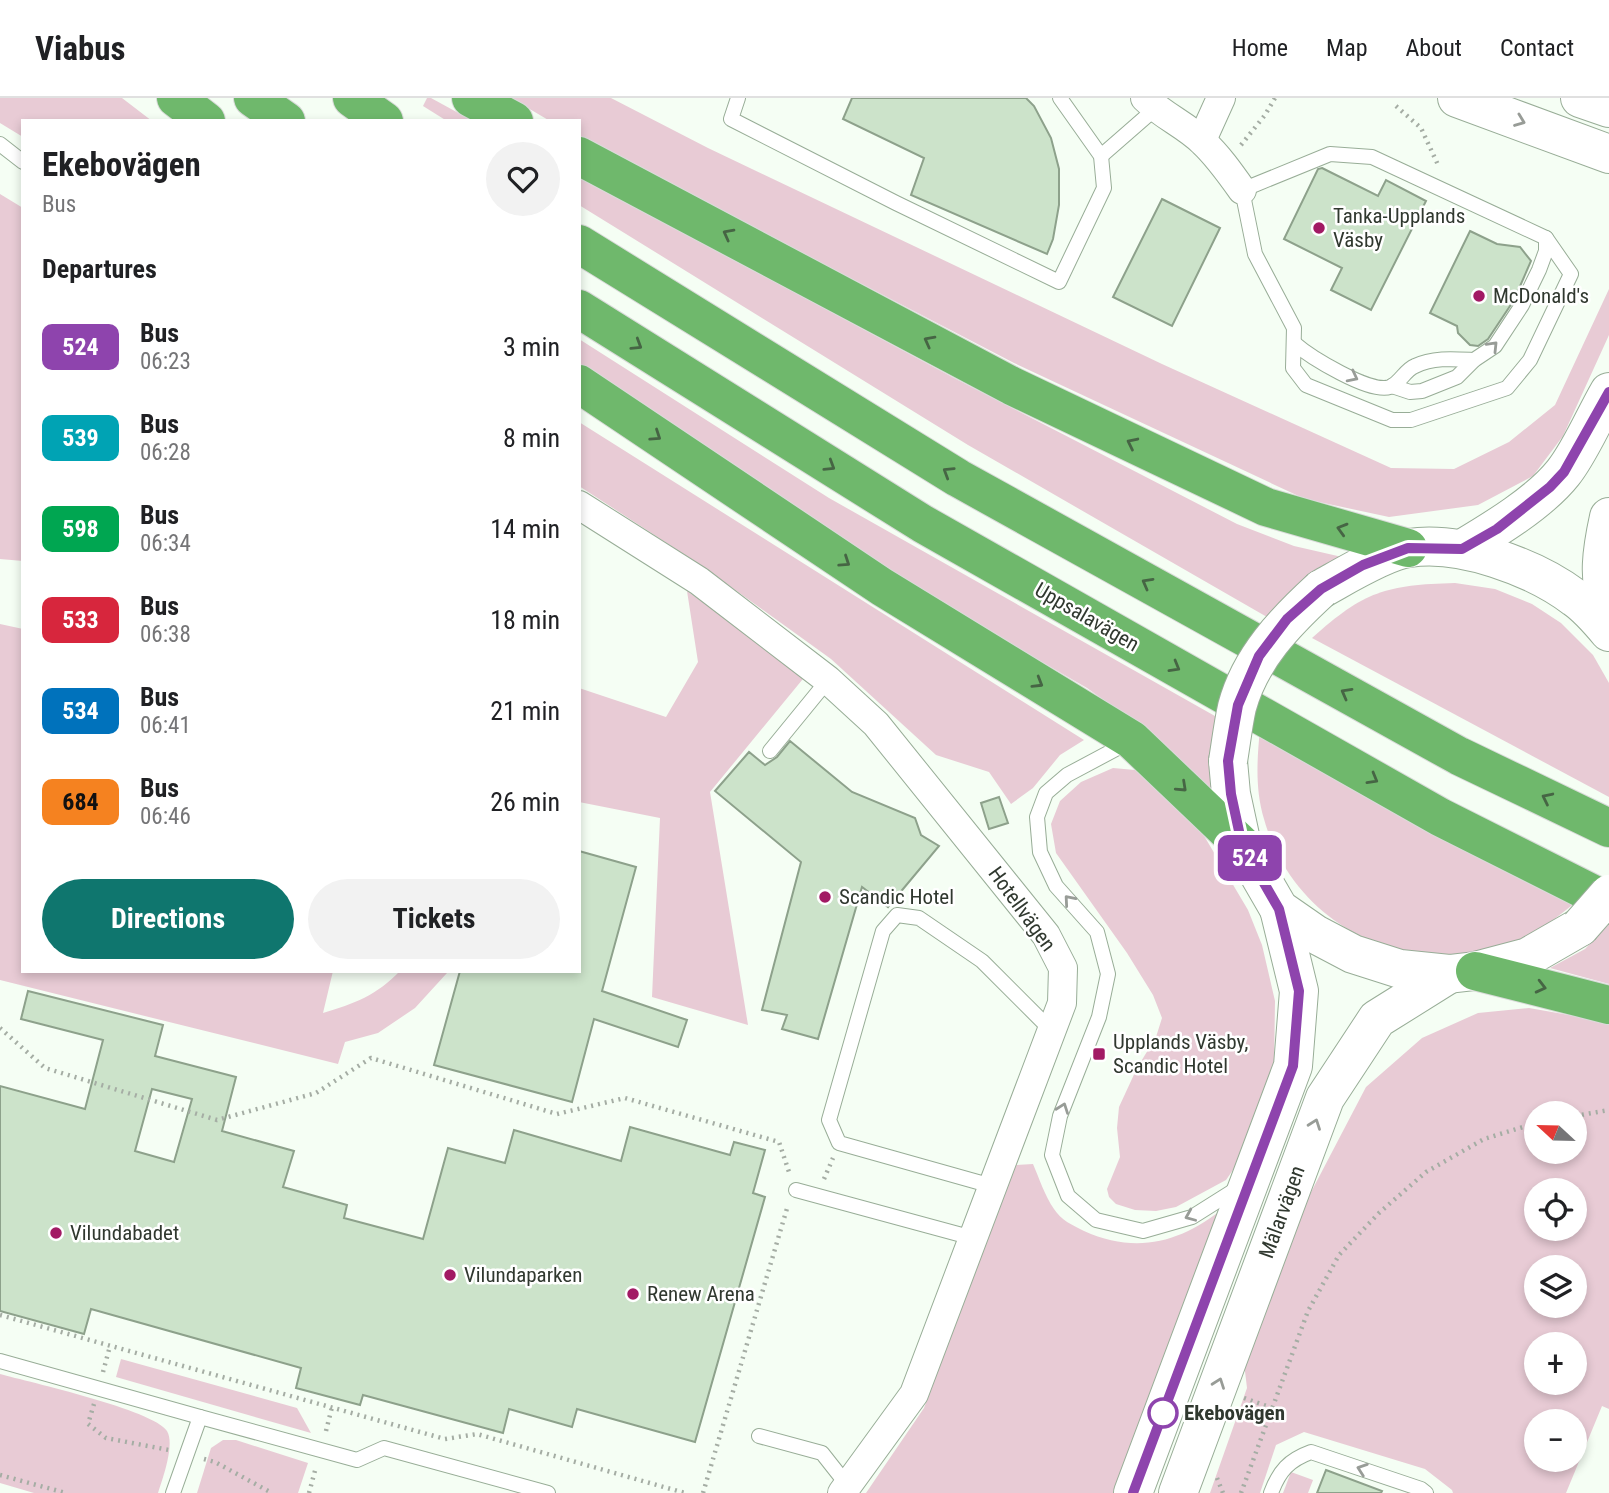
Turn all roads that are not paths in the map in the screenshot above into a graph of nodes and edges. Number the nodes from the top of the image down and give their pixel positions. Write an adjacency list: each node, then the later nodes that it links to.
1 (176, 98): 12 (highway)
2 (253, 98): 13 (highway)
3 (352, 98): 14 (highway)
4 (471, 98): 15 (highway)
5 (738, 98): 19 (lane)
6 (1060, 98): 19 (lane)
7 (1221, 98): 16 (street)
8 (1457, 98): 18 (main road, one-way to 18)
9 (1580, 98): 11 (main road)
10 (1151, 103): 16 (street); 19 (lane)
11 (1609, 108)
12 (203, 119)
13 (283, 119)
14 (381, 119)
15 (510, 119)
16 (1202, 140): 22 (street)
17 (0, 144): 21 (lane)
18 (1600, 154)
19 (1101, 156)
20 (581, 157): 33 (highway, one-way to 20)
21 (21, 160)
22 (1242, 190): 23 (lane); 26 (lane)
23 (1546, 238): 26 (lane); 27 (lane, one-way to 23)
24 (581, 245): 40 (highway, one-way to 24)
25 (581, 310): 43 (highway, Uppsalavägen, one-way to 43)
26 (1294, 343): 29 (lane, one-way to 29)
27 (1474, 360): 29 (lane); 29 (lane)
28 (581, 385): 38 (highway, one-way to 38)
29 (1392, 386)
30 (1609, 392): 34 (main road)
31 (581, 506): 37 (street, Hotellvägen)
32 (1609, 517): 35 (main road)
33 (1408, 548): 34 (main road); 41 (main road, bridge)
34 (1462, 549): 36 (main road)
35 (1609, 611)
36 (1609, 632)
37 (828, 680): 39 (lane); 47 (street, Hotellvägen)
38 (1132, 740): 41 (highway, one-way to 41); 48 (lane, one-way to 38)
39 (770, 751)
40 (1609, 828)
41 (1242, 845): 44 (main road)
42 (1609, 894): 45 (main road, bridge)
43 (1609, 902)
44 (1279, 909): 45 (main road); 48 (main road, Mälarvägen)
45 (1462, 972): 46 (highway, one-way to 46); 59 (main road, Mälarvägen, one-way to 45)
46 (1609, 1004)
47 (1051, 1030): 49 (street, Hotellvägen); 49 (lane)
48 (1249, 1182): 58 (main road, Mälarvägen)
49 (992, 1186): 51 (street, Hotellvägen)
50 (796, 1190): 51 (lane)
51 (973, 1238): 55 (street, Hotellvägen)
52 (0, 1361): 53 (lane)
53 (200, 1418): 56 (lane); 57 (lane)
54 (759, 1436): 55 (lane)
55 (845, 1489)
56 (173, 1493)
57 (548, 1493)
58 (1133, 1493)
59 (1178, 1493)
60 (1271, 1493): 61 (lane, one-way to 60)
61 (1426, 1493)

